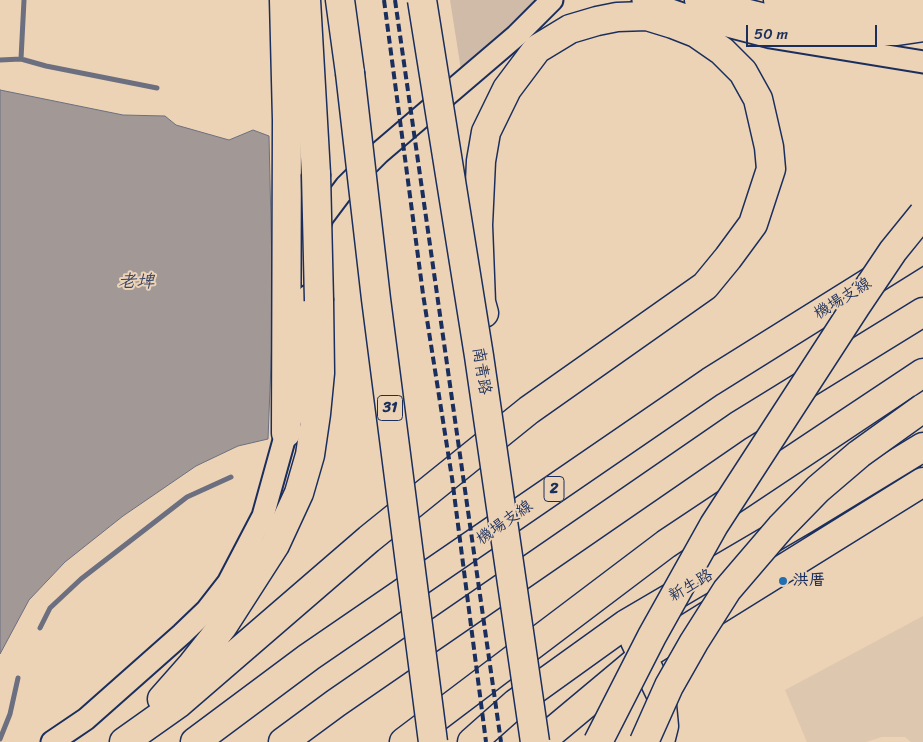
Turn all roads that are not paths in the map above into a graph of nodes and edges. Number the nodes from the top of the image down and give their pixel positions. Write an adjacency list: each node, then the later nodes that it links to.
1 (284, 0): 12 (main road)
2 (306, 0): 26 (main road, bridge)
3 (340, 0): 31 (main road, 31, bridge)
4 (422, 0): 17 (main road, 南青路, bridge)
5 (552, 0): 14 (street)
6 (643, 0): 11 (street)
7 (700, 0): 10 (main road)
8 (778, 0): 9 (main road)
9 (923, 14)
10 (923, 27)
11 (923, 62)
12 (287, 213): 14 (main road); 20 (main road)
13 (923, 214): 35 (main road, bridge)
14 (322, 218): 20 (street)
15 (923, 249): 28 (main road, 機場支線 / 2)
16 (923, 312): 29 (main road)
17 (479, 356): 27 (main road); 33 (main road, 南青路, bridge)
18 (923, 373): 30 (main road)
19 (923, 408): 36 (main road, bridge)
20 (286, 433): 25 (street)
21 (923, 447): 23 (main road, 新生路)
22 (923, 482): 24 (main road, 新生路)
23 (626, 624): 24 (main road); 32 (main road, 新生路)
24 (643, 656): 34 (main road, 新生路); 37 (main road)
25 (52, 742)
26 (119, 742)
27 (124, 742)
28 (195, 742)
29 (283, 742)
30 (404, 742)
31 (433, 742)
32 (472, 742)
33 (535, 742)
34 (540, 742)
35 (598, 742)
36 (644, 742)
37 (660, 742)

